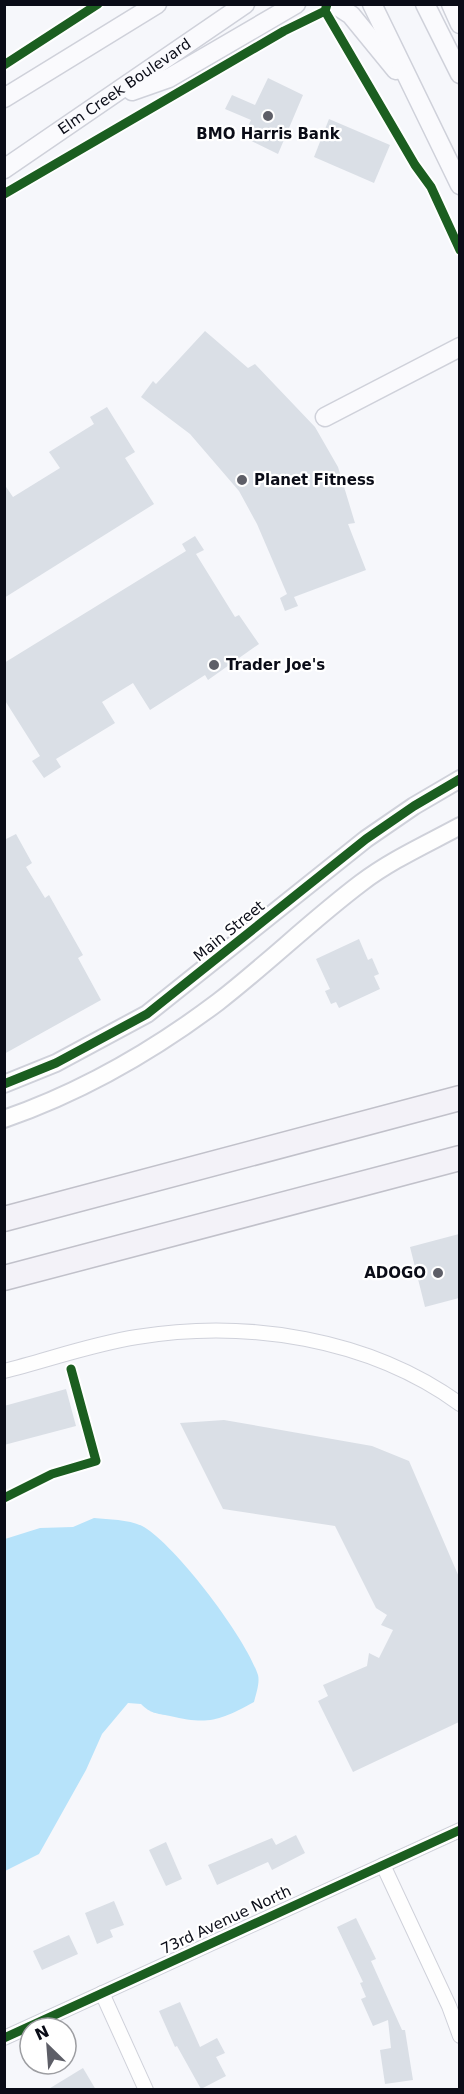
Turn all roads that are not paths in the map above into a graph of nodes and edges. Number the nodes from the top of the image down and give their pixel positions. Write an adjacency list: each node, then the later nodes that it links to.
1 (133, 4): 10 (main road)
2 (157, 4): 10 (main road)
3 (245, 4): 14 (main road, Elm Creek Boulevard)
4 (296, 4): 14 (main road)
5 (334, 4): 12 (main road)
6 (372, 4): 12 (main road)
7 (424, 4): 11 (main road)
8 (451, 4): 9 (main road)
9 (459, 24)
10 (96, 41): 13 (main road)
11 (459, 74)
12 (416, 94): 16 (main road)
13 (4, 98)
14 (111, 98): 15 (main road, Elm Creek Boulevard)
15 (4, 168)
16 (459, 185)
17 (459, 347): 18 (main road)
18 (325, 417)
19 (459, 780): 21 (street, Main Street)
20 (459, 826): 23 (street)
21 (4, 1084)
22 (455, 1098): 25 (highway)
23 (4, 1119)
24 (459, 1158): 26 (highway)
25 (4, 1219)
26 (4, 1278)
27 (4, 1371): 28 (street)
28 (459, 1404)
29 (459, 1830): 30 (street, 73rd Avenue North)
30 (383, 1865): 31 (street, 73rd Avenue North); 32 (street)
31 (102, 1993): 33 (street, 73rd Avenue North); 34 (street)
32 (459, 2036)
33 (4, 2038)
34 (146, 2090)

